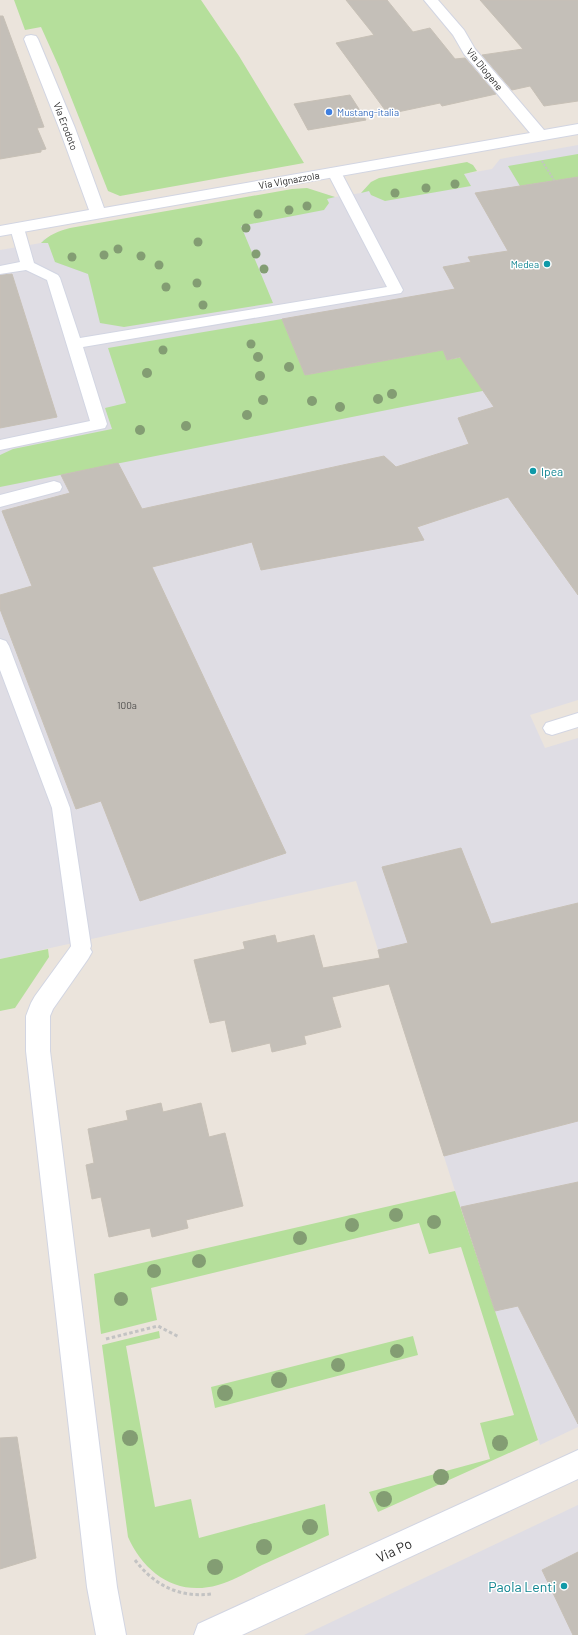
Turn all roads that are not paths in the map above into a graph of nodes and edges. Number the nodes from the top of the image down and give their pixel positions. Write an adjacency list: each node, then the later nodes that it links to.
1 (431, 0): 4 (street, Via Diogene)
2 (31, 39): 6 (street, Via Erodoto)
3 (578, 129): 4 (street, Via Vignazzola)
4 (541, 136): 5 (street, Via Vignazzola)
5 (334, 172): 6 (street, Via Vignazzola); 11 (lane)
6 (98, 214): 7 (street, Via Vignazzola)
7 (17, 228): 8 (street, Via Vignazzola); 9 (lane)
8 (0, 231)
9 (28, 266): 10 (lane); 11 (lane)
10 (0, 270)
11 (74, 344): 12 (lane)
12 (0, 445)
13 (54, 487): 14 (lane)
14 (0, 501)
15 (0, 646): 18 (lane)
16 (578, 720): 17 (lane)
17 (552, 728)
18 (80, 952): 20 (street)
19 (578, 1464): 21 (street, Via Po)
20 (111, 1635)
21 (209, 1635)

